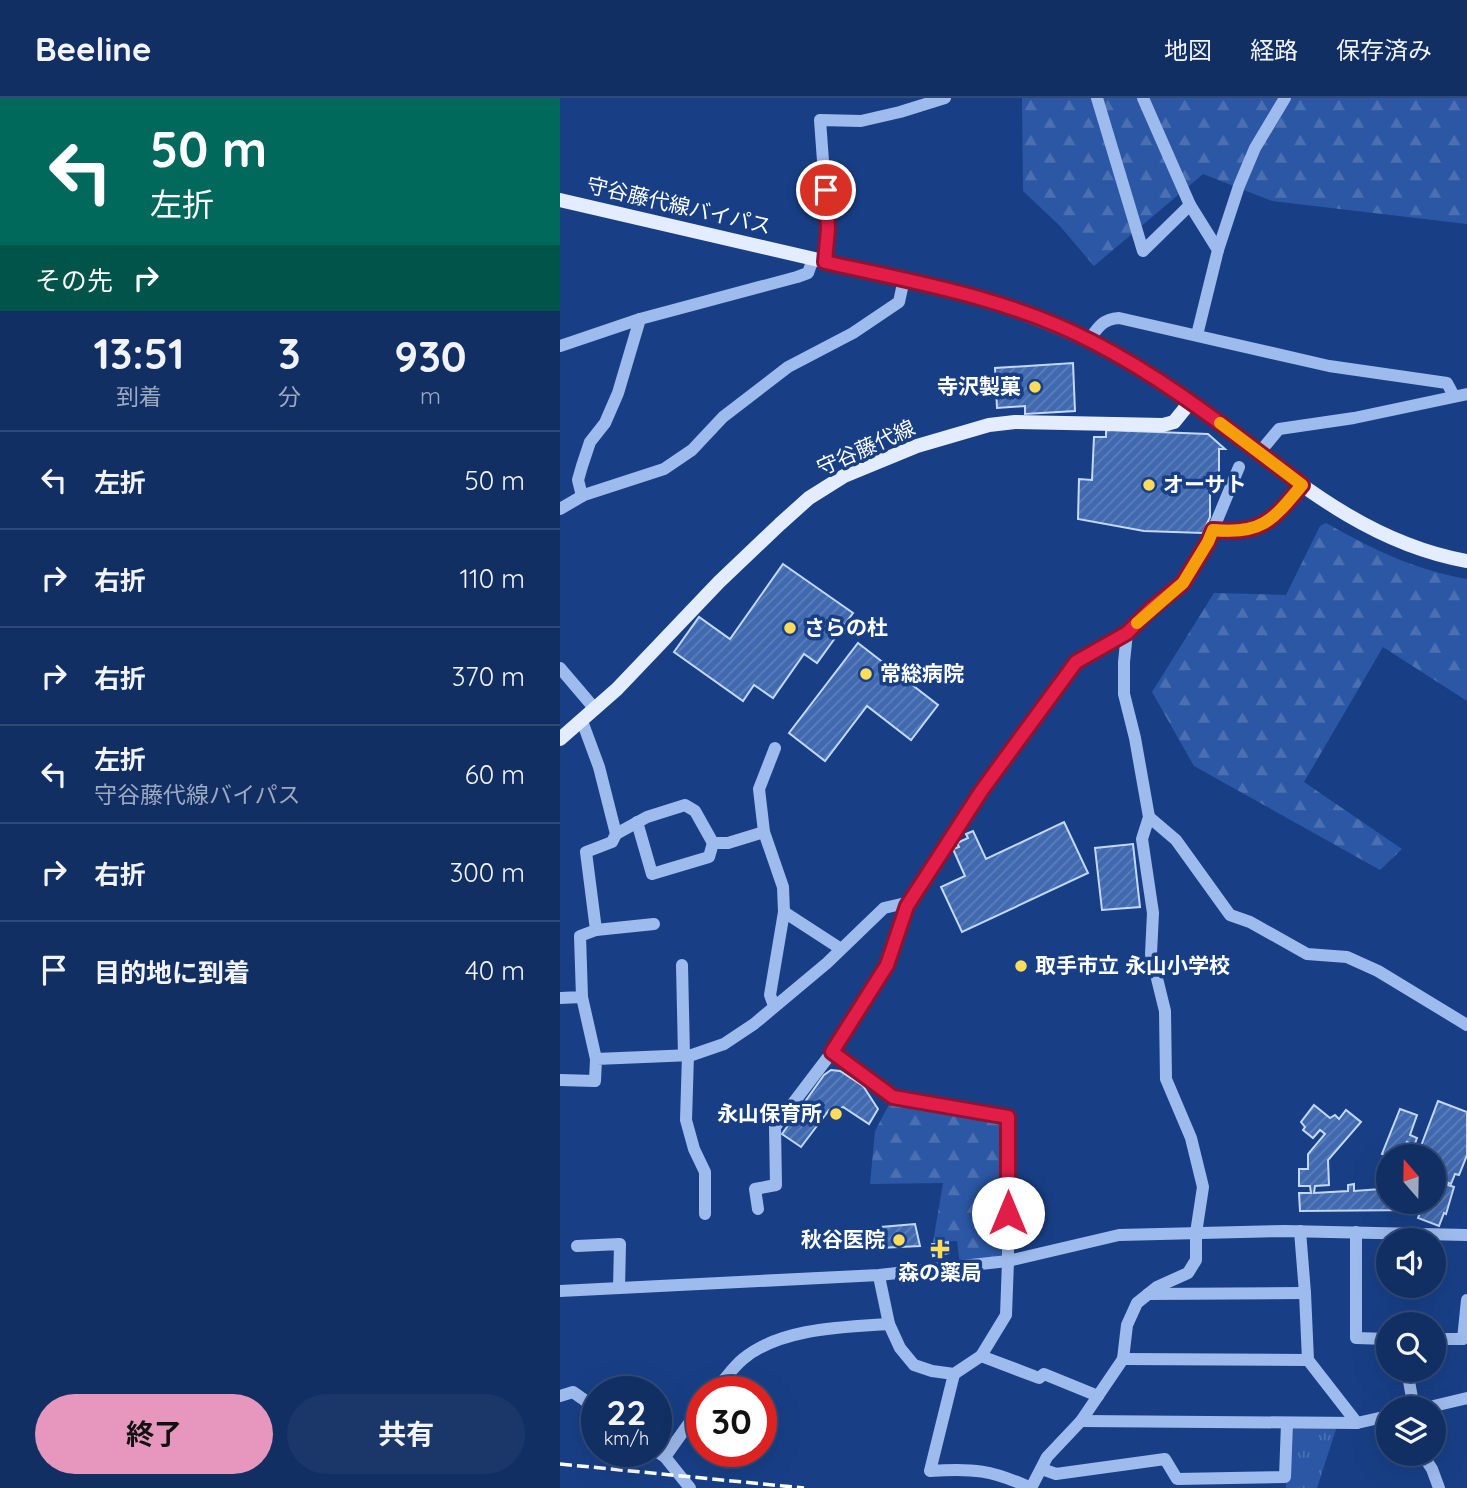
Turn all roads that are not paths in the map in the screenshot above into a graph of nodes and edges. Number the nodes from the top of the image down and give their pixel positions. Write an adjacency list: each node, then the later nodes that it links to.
1 (945, 98): 8 (street)
2 (1097, 98): 6 (street)
3 (1143, 98): 6 (street)
4 (1285, 98): 7 (street)
5 (560, 200): 8 (main road, 守谷藤代線バイパス)
6 (1190, 205): 7 (street)
7 (1218, 250): 11 (street)
8 (819, 260): 9 (main road, 守谷藤代線バイパス); 10 (street)
9 (904, 279): 12 (main road, 守谷藤代線バイパス); 19 (street)
10 (640, 320): 13 (street); 19 (street)
11 (1197, 335): 12 (street); 14 (street)
12 (1090, 340): 15 (main road, 守谷藤代線バイパス)
13 (560, 346)
14 (1461, 395): 16 (street)
15 (1191, 401): 16 (main road, 守谷藤代線バイパス); 25 (main road, 守谷藤代線)
16 (1259, 453): 18 (main road, 守谷藤代線バイパス)
17 (1239, 467): 21 (street)
18 (1302, 485): 21 (street); 22 (main road, 守谷藤代線バイパス)
19 (582, 496): 20 (street)
20 (560, 509)
21 (1213, 530): 23 (street)
22 (1467, 561)
23 (1127, 633): 29 (street); 34 (street)
24 (560, 668): 25 (street)
25 (595, 709): 26 (main road, 守谷藤代線)
26 (582, 721): 27 (main road, 守谷藤代線); 32 (street)
27 (560, 739)
28 (775, 748): 31 (street)
29 (1149, 817): 43 (street); 52 (street)
30 (637, 822): 32 (street); 33 (street); 33 (street)
31 (764, 832): 33 (street); 35 (street)
32 (616, 834): 37 (street)
33 (713, 843)
34 (910, 902): 38 (street); 44 (street)
35 (783, 912): 38 (street); 42 (street)
36 (654, 924): 37 (street)
37 (596, 930): 40 (street)
38 (841, 949): 42 (street)
39 (682, 965): 45 (street)
40 (582, 997): 41 (street); 46 (street)
41 (560, 998)
42 (774, 1006): 45 (street)
43 (1467, 1025)
44 (832, 1052): 48 (street); 55 (street)
45 (686, 1055): 46 (street); 49 (street)
46 (596, 1059): 47 (street)
47 (560, 1080)
48 (758, 1209)
49 (705, 1214)
50 (1300, 1231): 51 (street); 52 (street); 59 (street)
51 (1356, 1232): 53 (street); 63 (street)
52 (1196, 1233): 55 (street); 60 (street)
53 (1467, 1235)
54 (577, 1246): 57 (street)
55 (1008, 1261): 57 (street); 65 (street)
56 (880, 1281): 62 (street)
57 (619, 1288): 58 (street)
58 (560, 1291)
59 (1305, 1293): 60 (street); 67 (street)
60 (1148, 1294): 66 (street)
61 (1467, 1300): 64 (street)
62 (888, 1324): 68 (street); 69 (street)
63 (1376, 1339)
64 (1446, 1339)
65 (981, 1356): 68 (street); 71 (street)
66 (1123, 1359): 67 (street); 71 (street)
67 (1308, 1360): 78 (street)
68 (954, 1374): 85 (street)
69 (727, 1376)
70 (560, 1396): 72 (street)
71 (1098, 1396): 76 (street)
72 (581, 1398)
73 (1467, 1398): 74 (street)
74 (1446, 1403)
75 (1376, 1419): 78 (street)
76 (1081, 1421): 77 (street); 83 (street)
77 (1287, 1423): 78 (street); 83 (street)
78 (1357, 1423)
79 (686, 1424): 80 (street)
80 (672, 1440)
81 (1430, 1466): 86 (street)
82 (671, 1467): 84 (street)
83 (1042, 1469): 85 (street)
84 (690, 1488)
85 (1031, 1488)
86 (1439, 1488)

